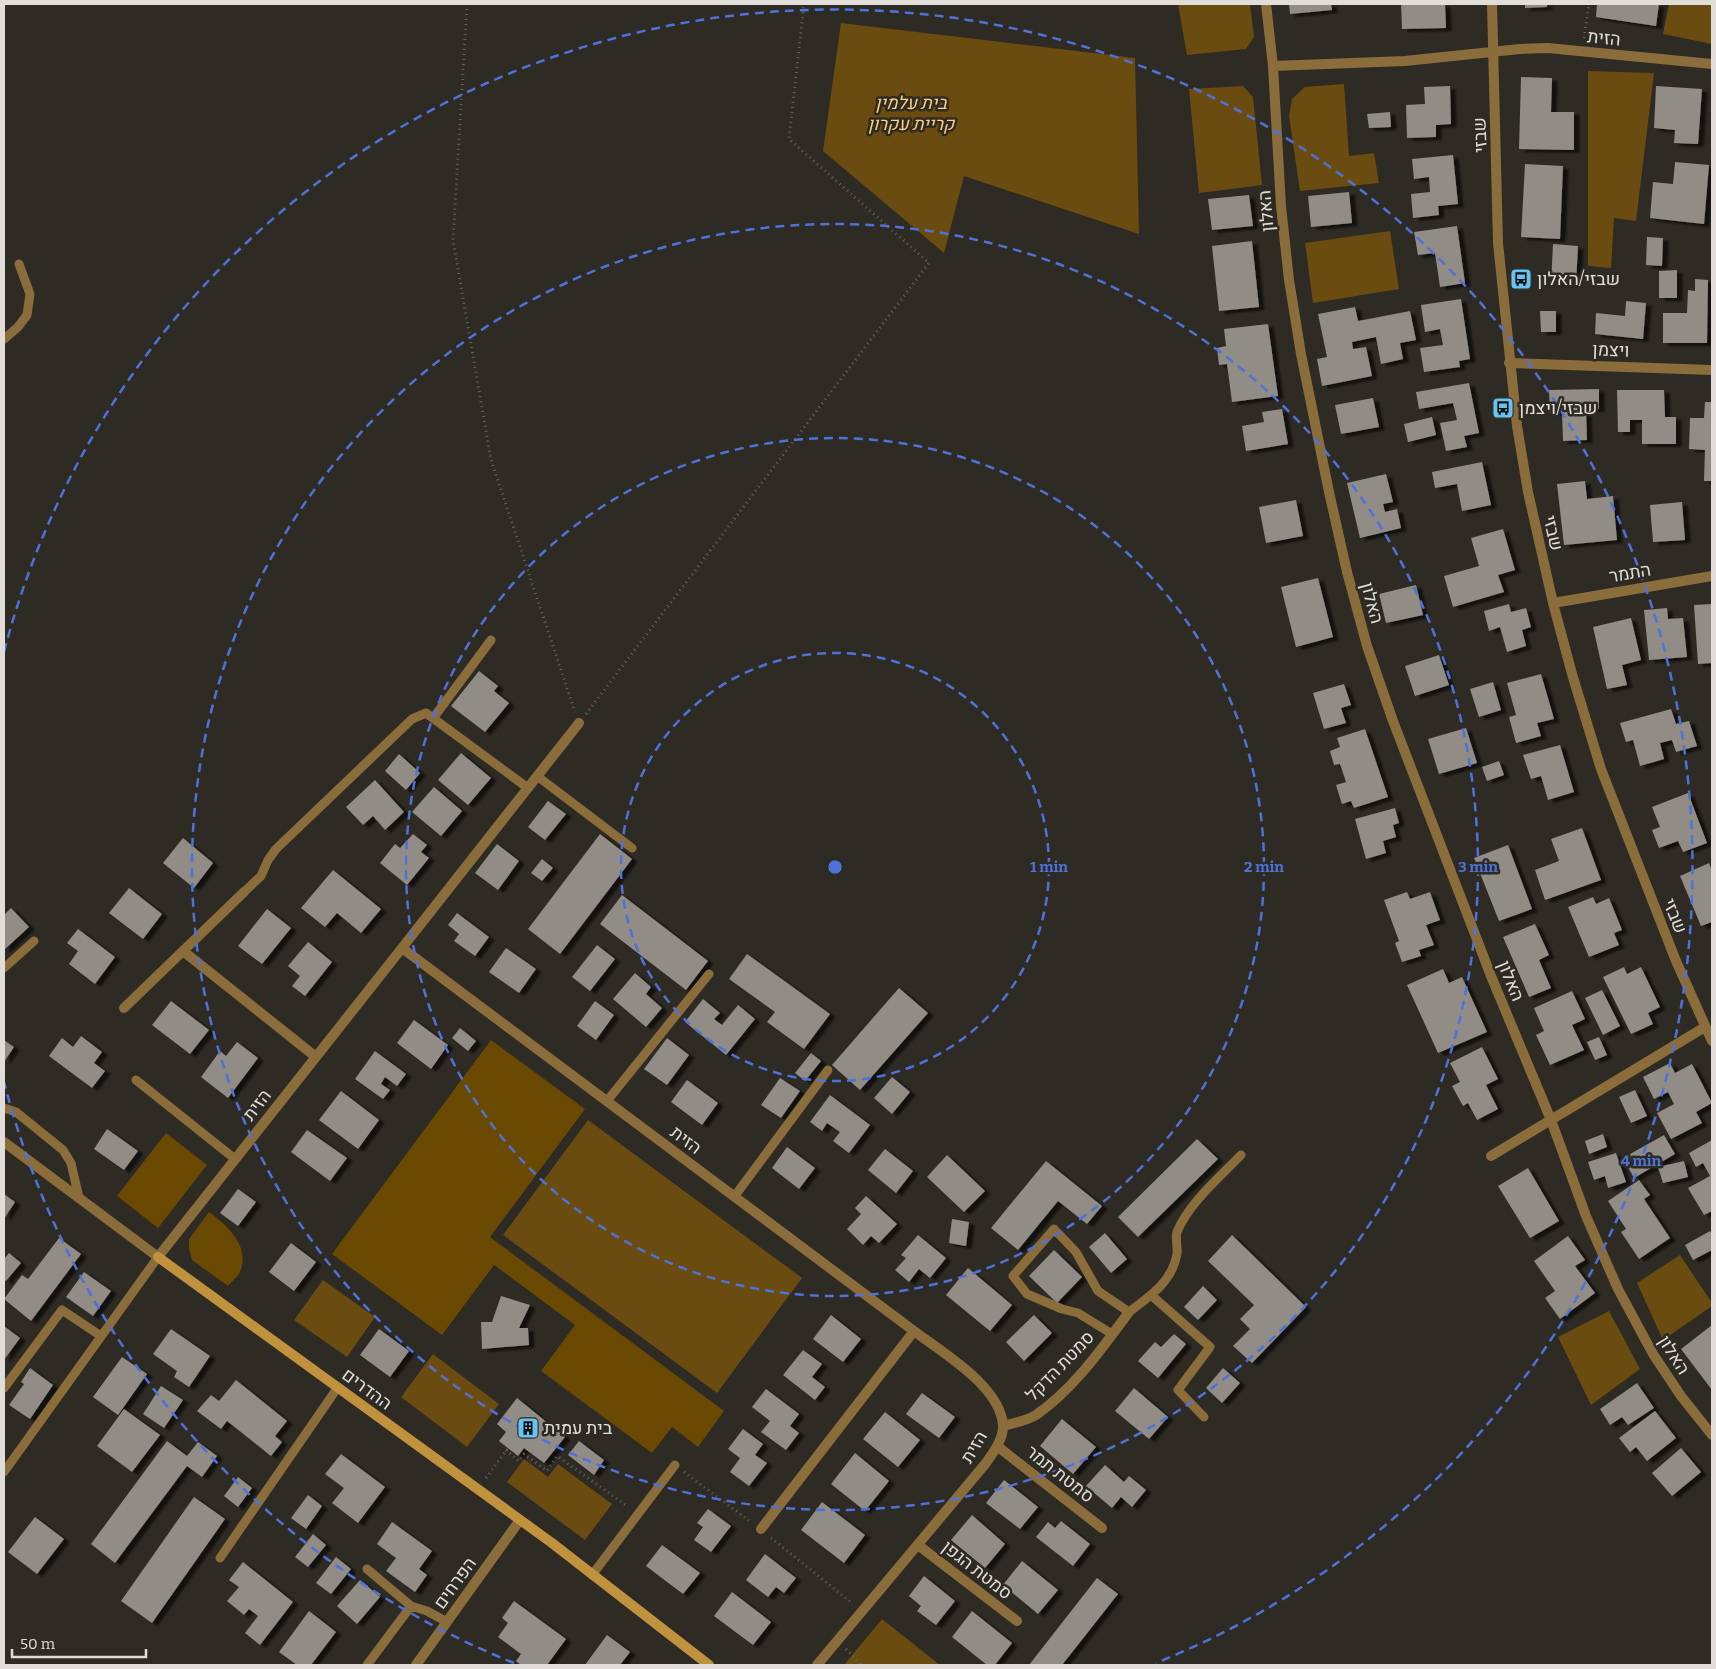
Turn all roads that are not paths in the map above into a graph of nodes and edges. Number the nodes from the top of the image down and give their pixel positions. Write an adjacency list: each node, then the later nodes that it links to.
1 (1266, 4): 5 (street, האלון)
2 (1492, 4): 3 (street, שבזי)
3 (1493, 52): 4 (street, הזית); 5 (street); 8 (street, שבזי)
4 (1712, 64)
5 (1273, 66): 32 (street, האלון)
6 (19, 264): 7 (lane)
7 (4, 339)
8 (1509, 363): 9 (street, ויצמן); 11 (street, שבזי)
9 (1712, 370)
10 (1712, 576): 11 (street, התמר)
11 (1552, 603): 25 (street, שבזי)
12 (491, 640): 13 (lane)
13 (434, 717): 16 (lane); 18 (lane)
14 (579, 723): 15 (street)
15 (537, 776): 16 (street); 17 (lane)
16 (528, 788): 20 (street)
17 (632, 848)
18 (244, 892): 21 (street)
19 (34, 941): 22 (lane)
20 (402, 948): 27 (street, הזית); 30 (street, הזית)
21 (183, 951): 24 (street); 27 (street)
22 (4, 968)
23 (710, 974): 30 (lane)
24 (124, 1008)
25 (1705, 1027): 26 (street, שבזי); 32 (street)
26 (1712, 1042)
27 (316, 1057): 36 (street, הזית)
28 (828, 1070): 37 (lane)
29 (136, 1080): 36 (lane)
30 (607, 1101): 37 (street, הזית)
31 (4, 1108): 38 (lane)
32 (1551, 1120): 35 (street); 49 (street, האלון)
33 (4, 1142): 38 (street, ההדרים)
34 (1241, 1155): 40 (lane)
35 (1491, 1156)
36 (235, 1159): 39 (street, הזית)
37 (734, 1197): 42 (street, הזית)
38 (79, 1198): 39 (street, ההדרים)
39 (158, 1256): 44 (lane); 45 (street, ההדרים)
40 (1151, 1295): 41 (lane); 47 (lane)
41 (1129, 1312): 43 (street, סמטת הדקל); 43 (lane)
42 (914, 1332): 48 (street, הזית); 55 (street)
43 (1112, 1334): 48 (street, סמטת הדקל)
44 (101, 1336): 46 (lane); 52 (lane)
45 (338, 1387): 53 (street, ההדרים); 57 (lane)
46 (4, 1388)
47 (1204, 1417)
48 (1003, 1426): 50 (street, הזית)
49 (1712, 1435)
50 (997, 1446): 54 (street, סמטת תמר); 56 (street, הזית)
51 (675, 1465): 59 (lane)
52 (4, 1472)
53 (520, 1520): 59 (street, ההדרים); 62 (street, הפרחים)
54 (1102, 1528)
55 (761, 1529)
56 (918, 1545): 61 (street, סמטת הגפן); 66 (street, הזית)
57 (220, 1558)
58 (367, 1569): 60 (lane)
59 (592, 1574): 65 (street, ההדרים)
60 (410, 1606): 62 (lane); 63 (lane)
61 (1017, 1621)
62 (446, 1622): 64 (street, הפרחים)
63 (367, 1665)
64 (416, 1665)
65 (709, 1665)
66 (817, 1665)

